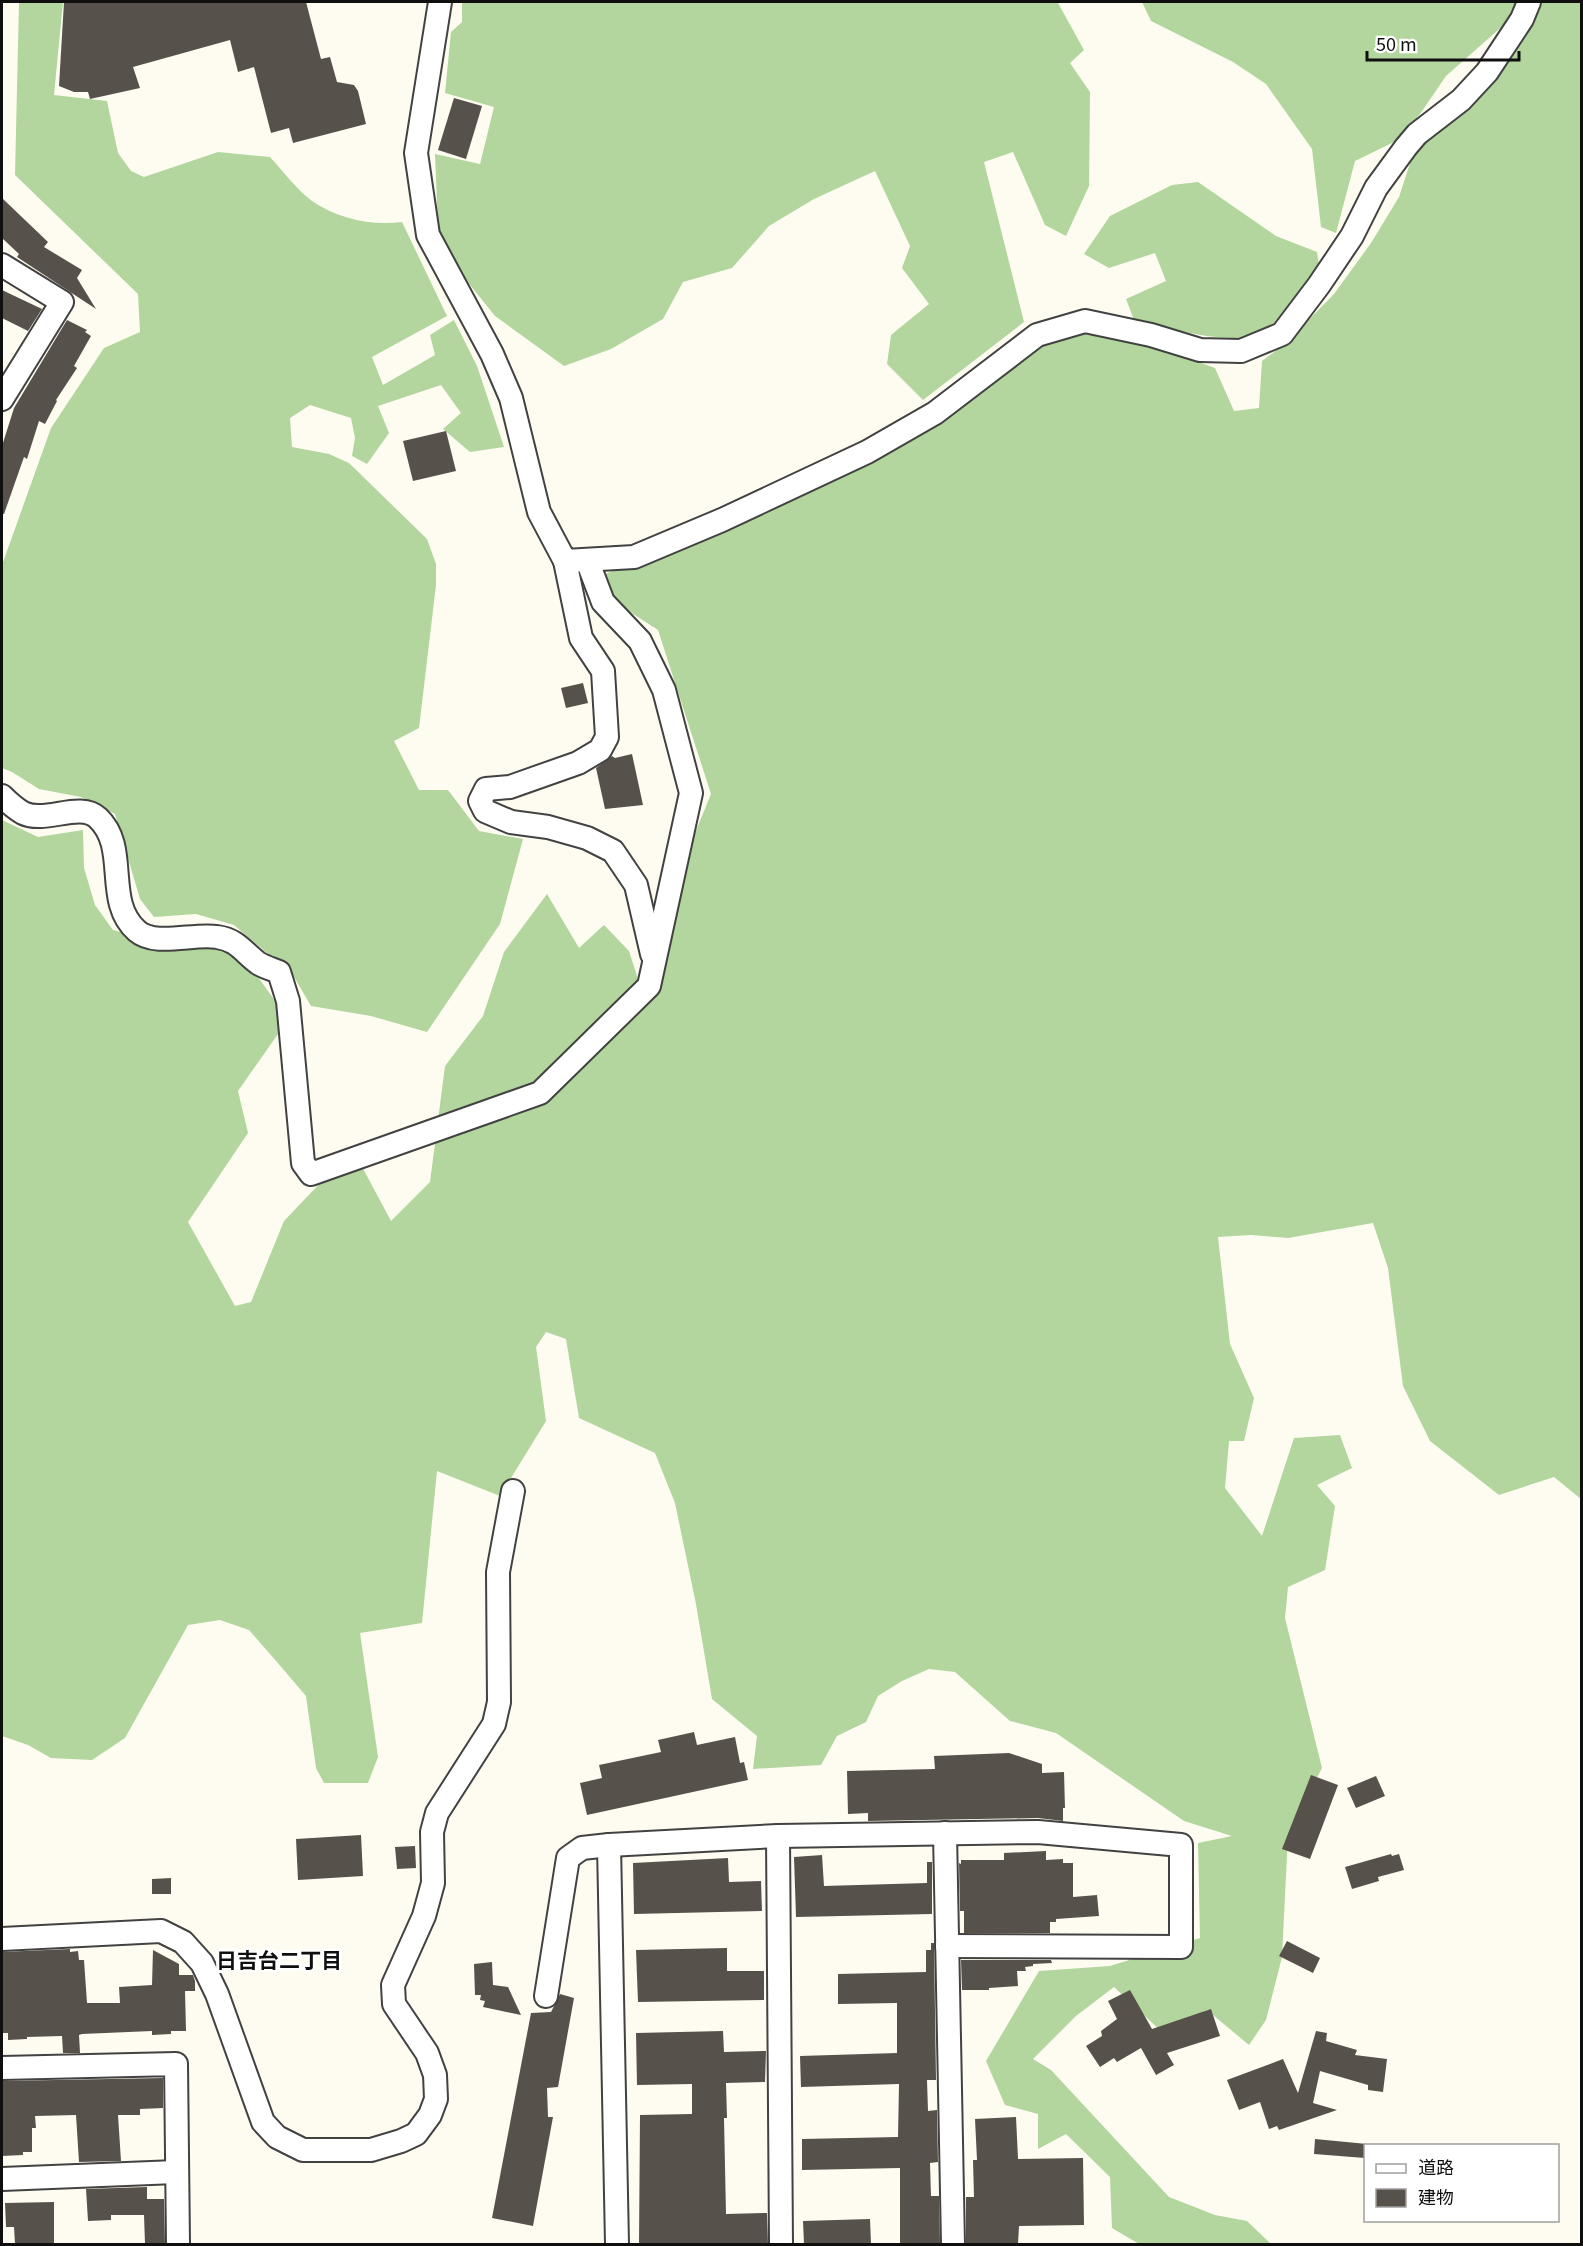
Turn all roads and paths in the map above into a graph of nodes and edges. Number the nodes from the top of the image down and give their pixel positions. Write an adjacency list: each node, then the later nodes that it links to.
1 (440, 2): 6 (street)
2 (1529, 2): 5 (street)
3 (2, 265): 4 (street)
4 (2, 399)
5 (587, 560): 6 (street); 8 (street)
6 (565, 561): 8 (street)
7 (2, 796): 8 (street)
8 (654, 962)
9 (513, 1491): 13 (street)
10 (945, 1833): 11 (street); 14 (street); 14 (street)
11 (778, 1836): 12 (street); 21 (street)
12 (609, 1845): 15 (street); 20 (street)
13 (2, 1939)
14 (947, 1946): 22 (street)
15 (546, 1996)
16 (2, 2068): 17 (street)
17 (176, 2172): 18 (street); 19 (street)
18 (2, 2179)
19 (178, 2244)
20 (617, 2244)
21 (781, 2244)
22 (953, 2244)

